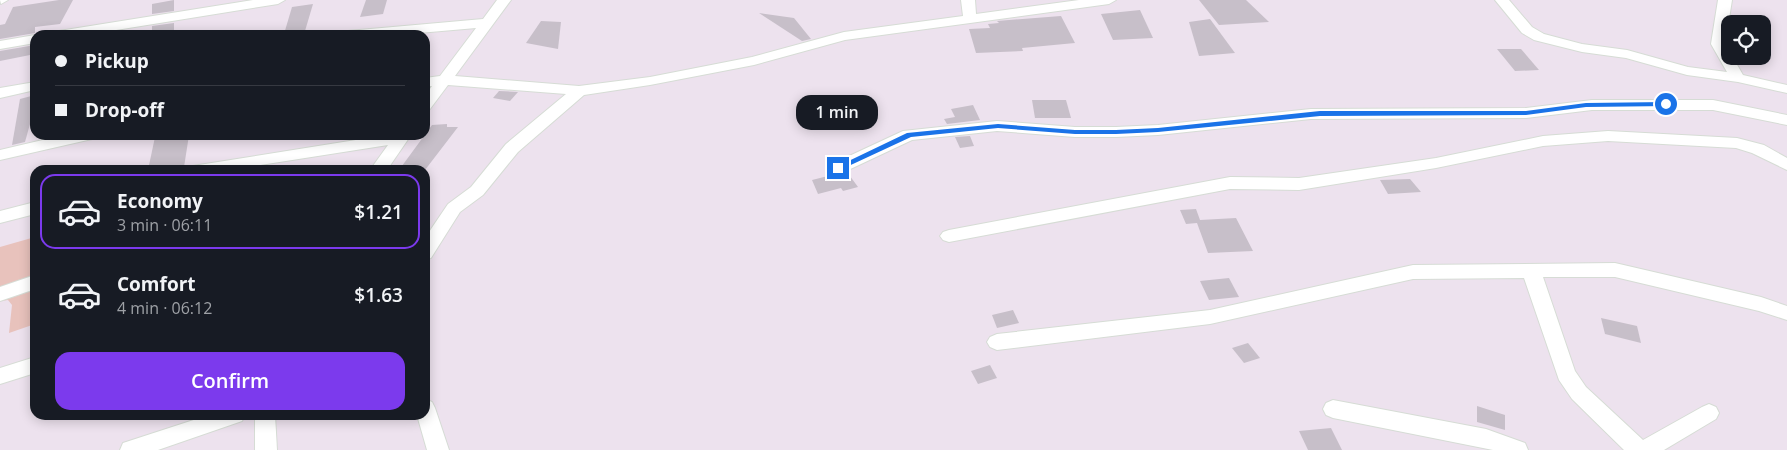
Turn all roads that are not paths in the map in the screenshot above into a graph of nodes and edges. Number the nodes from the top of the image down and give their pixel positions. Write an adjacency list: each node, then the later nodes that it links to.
1 (278, 0): 9 (street)
2 (504, 0): 8 (street)
3 (968, 0): 7 (street)
4 (1108, 0): 7 (street)
5 (1502, 0): 13 (street)
6 (1725, 0): 13 (street)
7 (970, 18): 18 (street)
8 (486, 23): 10 (street); 14 (street)
9 (90, 30)
10 (406, 30)
11 (30, 40): 12 (street)
12 (0, 45)
13 (1738, 78): 17 (street)
14 (445, 80): 15 (street); 18 (street); 20 (street)
15 (430, 82)
16 (30, 87): 19 (street)
17 (1787, 89)
18 (579, 91): 33 (street)
19 (0, 93)
20 (430, 100)
21 (1787, 120): 29 (street)
22 (64, 140): 25 (street)
23 (377, 140): 26 (street)
24 (399, 140): 27 (street)
25 (0, 155)
26 (226, 165)
27 (382, 165)
28 (1787, 165): 32 (street)
29 (838, 168)
30 (30, 209): 31 (street)
31 (0, 217)
32 (949, 236)
33 (430, 244)
34 (1531, 270): 37 (street); 38 (street); 50 (street)
35 (30, 284): 36 (street)
36 (0, 294)
37 (1787, 313)
38 (997, 342)
39 (30, 367): 40 (street)
40 (0, 376)
41 (1333, 409): 49 (street)
42 (1709, 413): 51 (street)
43 (220, 420): 46 (street)
44 (265, 420): 47 (street)
45 (429, 420): 48 (street)
46 (131, 450)
47 (266, 450)
48 (438, 450)
49 (1517, 450)
50 (1638, 450)
51 (1645, 450)

